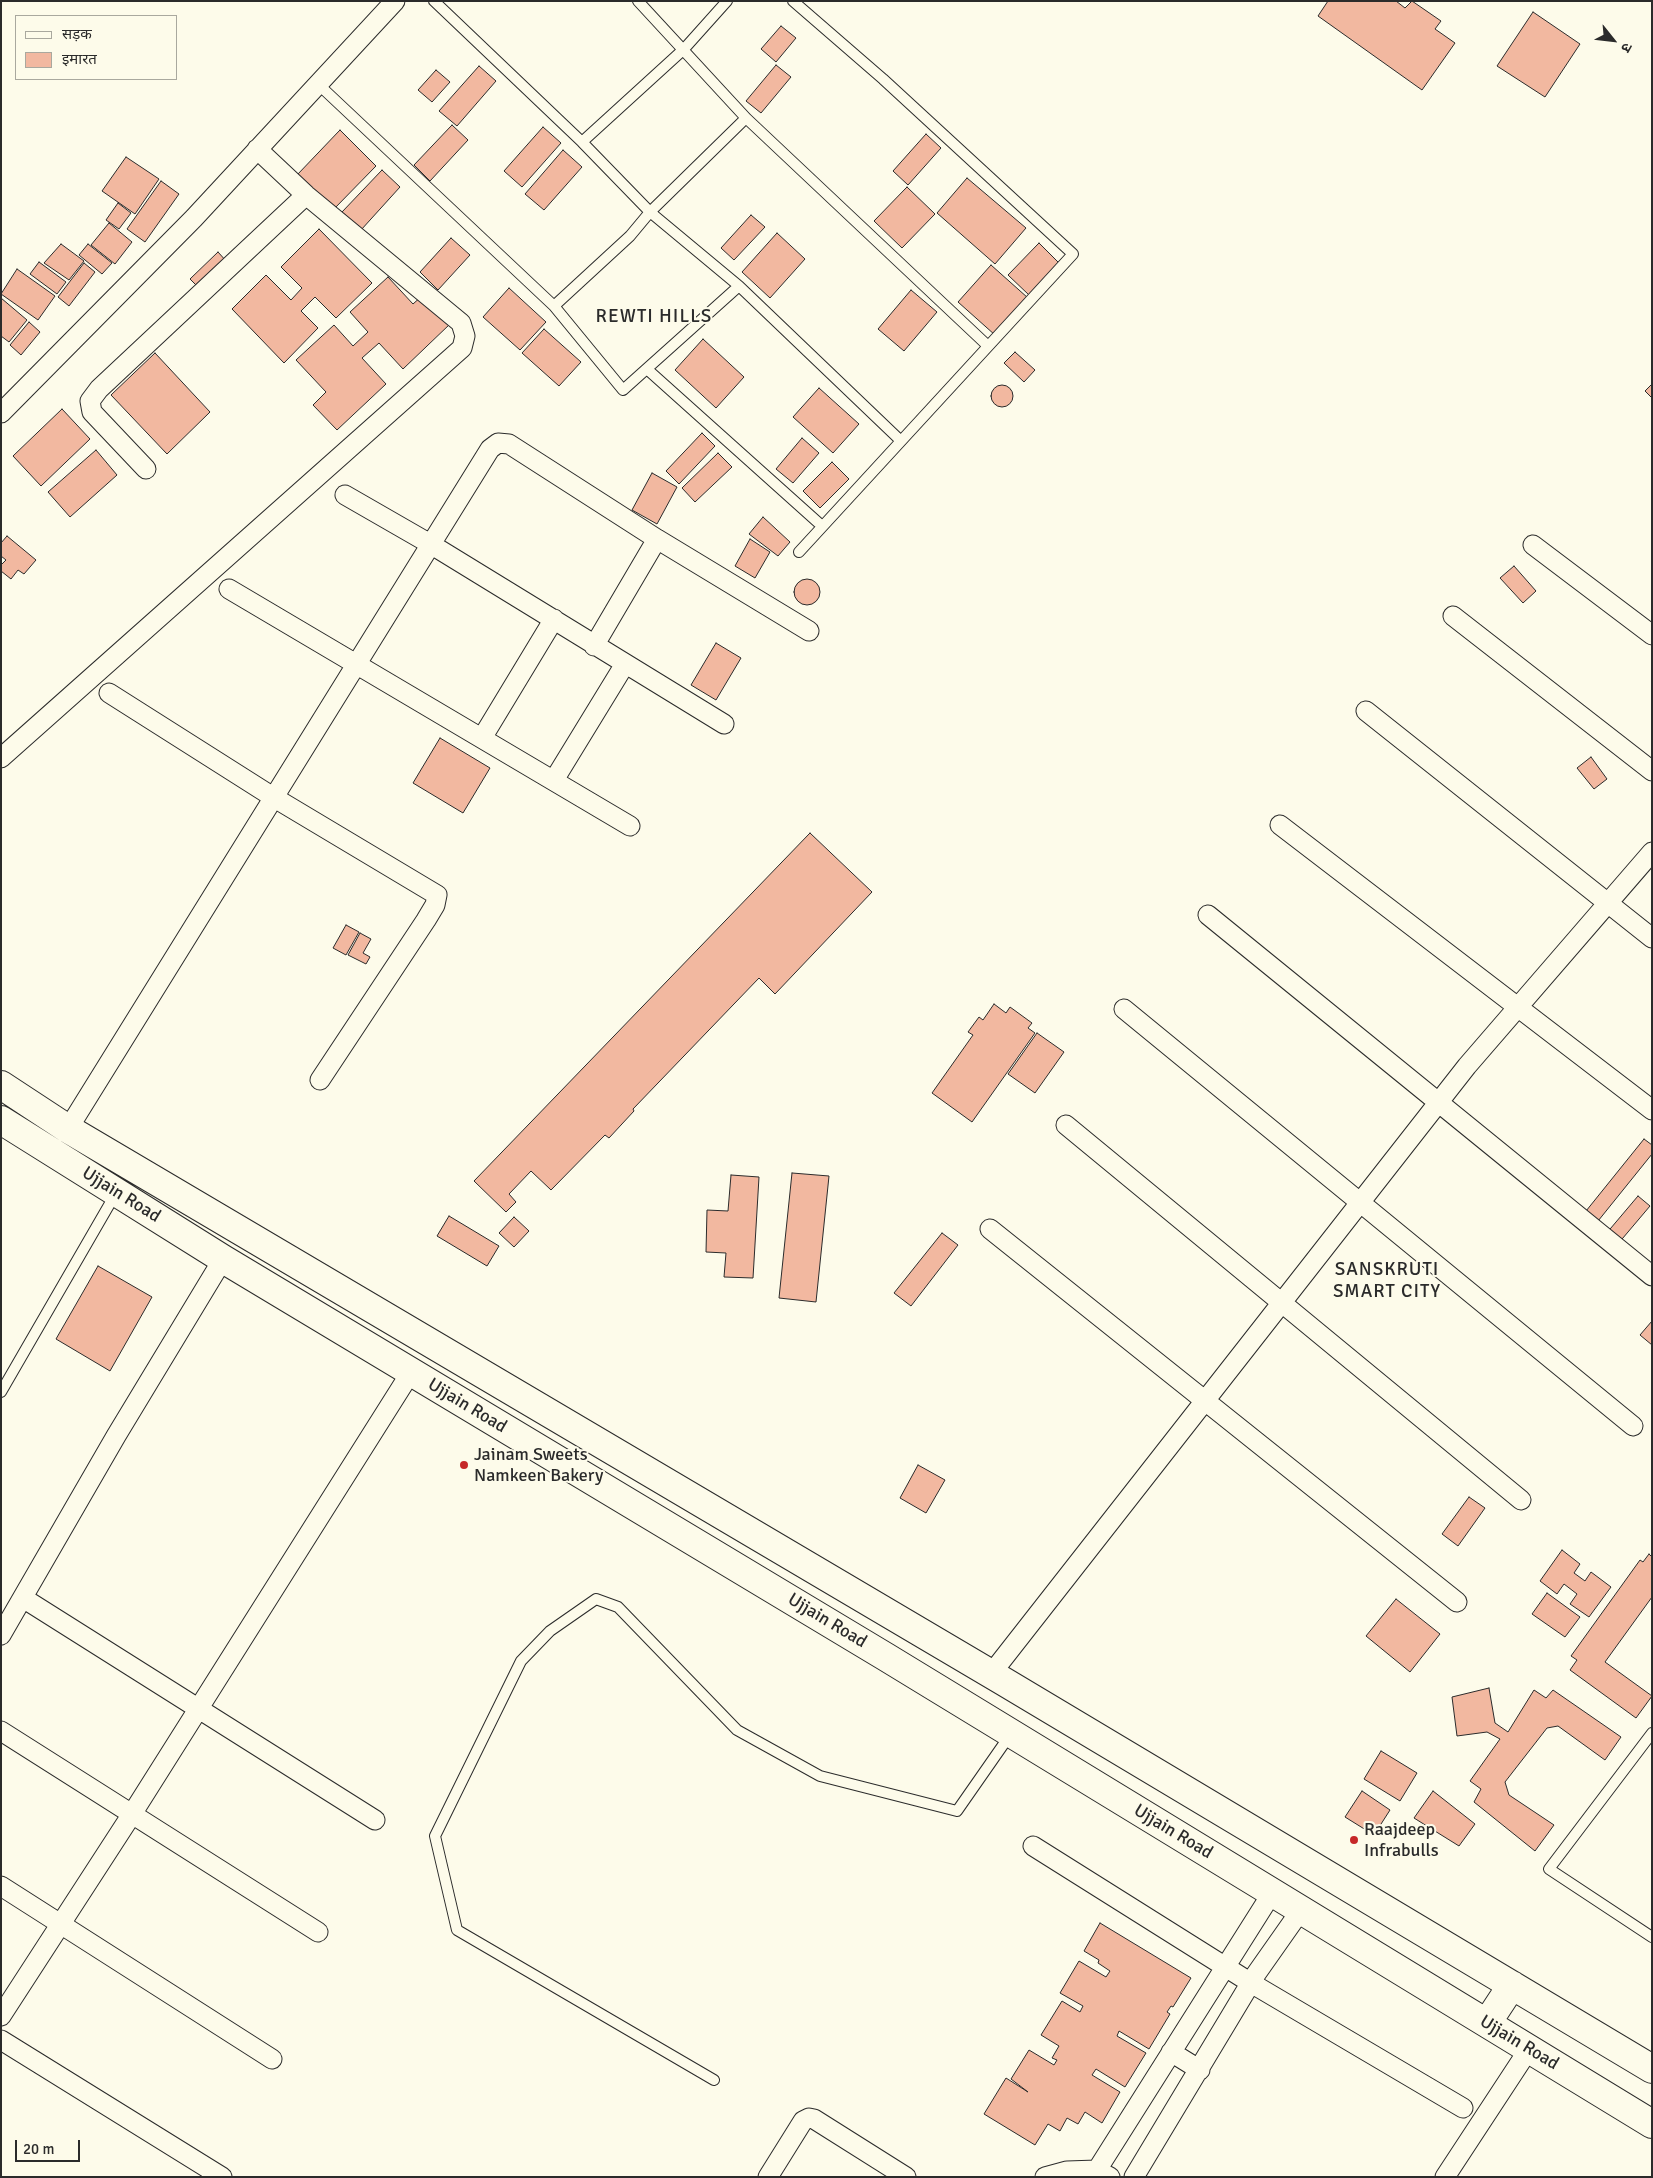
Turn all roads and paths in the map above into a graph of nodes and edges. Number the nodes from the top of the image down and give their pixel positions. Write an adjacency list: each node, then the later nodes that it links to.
1 (395, 1): 7 (street)
2 (434, 1): 9 (lane)
3 (638, 1): 6 (lane)
4 (727, 1): 6 (lane)
5 (793, 1): 15 (lane)
6 (684, 49): 8 (lane); 9 (lane)
7 (318, 84): 10 (street); 14 (lane)
8 (746, 118): 12 (lane); 15 (lane)
9 (582, 142): 12 (lane)
10 (257, 150): 11 (street); 17 (street)
11 (306, 195): 19 (street); 38 (street)
12 (650, 212): 13 (lane); 14 (lane)
13 (739, 286): 16 (lane); 18 (lane)
14 (554, 306): 16 (lane)
15 (988, 346): 18 (lane)
16 (648, 370): 21 (lane)
17 (1, 413)
18 (901, 441): 21 (lane)
19 (146, 469)
20 (345, 495): 23 (street)
21 (822, 526): 25 (lane)
22 (657, 539): 23 (street); 29 (street); 31 (street)
23 (432, 544): 28 (street); 33 (street)
24 (1533, 545): 30 (street)
25 (799, 552)
26 (229, 589): 33 (street)
27 (1453, 616): 39 (street)
28 (554, 619): 31 (street); 37 (street)
29 (809, 631)
30 (1652, 635)
31 (594, 646): 32 (street)
32 (625, 664): 36 (street); 40 (street)
33 (358, 665): 37 (street); 41 (street)
34 (109, 693): 41 (street)
35 (1366, 712): 45 (street)
36 (724, 724)
37 (482, 738): 40 (street)
38 (1, 758)
39 (1652, 771)
40 (554, 780): 43 (street)
41 (272, 797): 50 (street); 56 (street)
42 (1280, 824): 48 (street)
43 (630, 826)
44 (1652, 852): 45 (street)
45 (1607, 903): 47 (street); 48 (street)
46 (1208, 915): 52 (street)
47 (1652, 938)
48 (1518, 1007): 52 (street); 53 (street)
49 (1124, 1010): 58 (street)
50 (320, 1080)
51 (1, 1085): 56 (main road, Ujjain Road)
52 (1439, 1102): 58 (street); 61 (street)
53 (1652, 1110)
54 (1, 1120): 57 (main road, Ujjain Road)
55 (1066, 1125): 62 (street)
56 (68, 1129): 71 (main road, Ujjain Road)
57 (117, 1192): 60 (main road, Ujjain Road); 64 (lane)
58 (1360, 1203): 62 (street); 66 (street)
59 (990, 1229): 65 (street)
60 (223, 1258): 63 (main road, Ujjain Road); 68 (street)
61 (1652, 1276)
62 (1282, 1303): 65 (street); 67 (street)
63 (411, 1372): 72 (street); 74 (main road, Ujjain Road)
64 (1, 1392)
65 (1205, 1401): 69 (street); 71 (street)
66 (1633, 1426)
67 (1522, 1500)
68 (23, 1598): 70 (street); 72 (street)
69 (1457, 1602)
70 (1, 1635)
71 (991, 1674): 87 (main road, Ujjain Road)
72 (198, 1709): 76 (street); 77 (street)
73 (1, 1731): 76 (street)
74 (1012, 1733): 80 (main road, Ujjain Road); 96 (lane)
75 (1652, 1733): 84 (lane)
76 (132, 1814): 82 (street); 83 (street)
77 (375, 1820)
78 (1033, 1846): 85 (street)
79 (1, 1886): 82 (street)
80 (1272, 1892): 81 (main road, Ujjain Road); 85 (street)
81 (1301, 1910): 86 (street); 89 (main road, Ujjain Road)
82 (61, 1924): 88 (street); 93 (street)
83 (318, 1932)
84 (1652, 1937)
85 (1224, 1966): 86 (street); 92 (street)
86 (1251, 1983): 95 (street); 97 (street)
87 (1512, 1985): 89 (main road); 94 (main road, Ujjain Road)
88 (1, 2016)
89 (1487, 2024): 91 (main road, Ujjain Road)
90 (1, 2040): 100 (street)
91 (1529, 2049): 98 (main road, Ujjain Road); 105 (street)
92 (1171, 2052): 95 (street); 99 (street)
93 (272, 2059)
94 (1652, 2069)
95 (1200, 2070): 104 (street)
96 (714, 2080)
97 (1463, 2108)
98 (1652, 2124)
99 (1103, 2174): 103 (street)
100 (222, 2177)
101 (768, 2177): 102 (street)
102 (906, 2177)
103 (1045, 2177)
104 (1134, 2177)
105 (1445, 2177)

